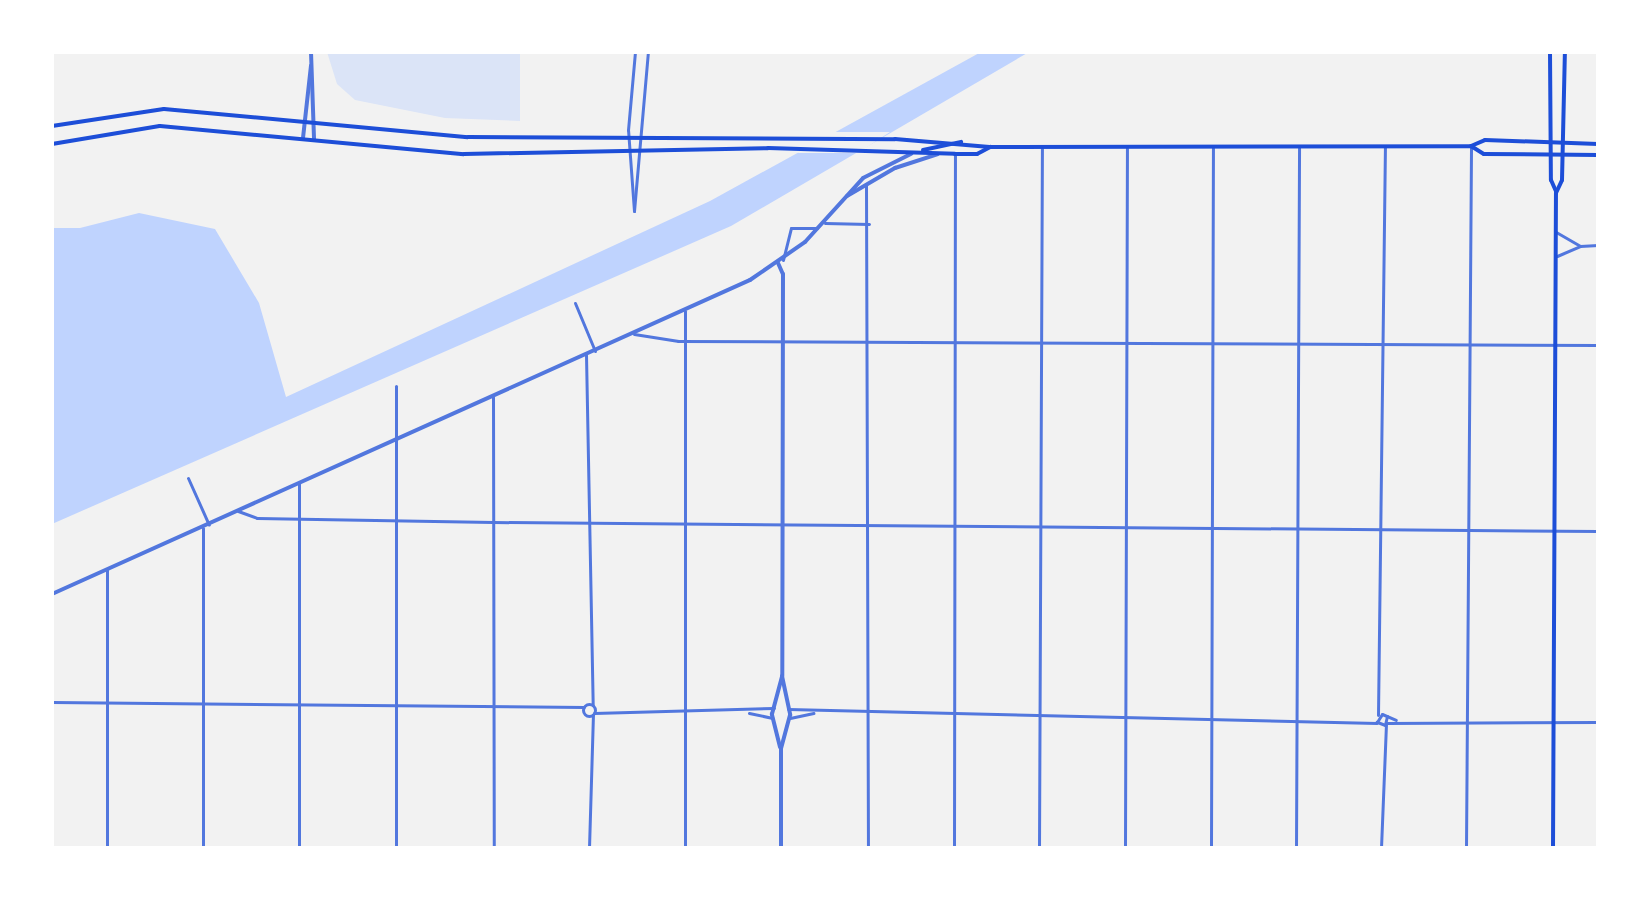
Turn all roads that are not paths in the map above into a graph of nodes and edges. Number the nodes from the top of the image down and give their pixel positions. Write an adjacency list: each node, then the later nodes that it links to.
1 (311, 52): 6 (street)
2 (635, 52): 10 (street)
3 (648, 52): 11 (street)
4 (1550, 52): 15 (main road)
5 (1565, 52): 16 (main road)
6 (312, 63): 7 (street); 8 (street)
7 (304, 121): 8 (main road); 9 (main road); 12 (street)
8 (314, 123): 10 (main road); 13 (street)
9 (52, 126)
10 (628, 136): 11 (main road); 27 (street)
11 (640, 136): 14 (main road); 28 (street)
12 (303, 138): 13 (main road); 17 (main road)
13 (314, 139): 27 (main road)
14 (963, 141): 25 (main road); 26 (main road)
15 (1550, 142): 16 (main road); 24 (main road); 31 (main road)
16 (1563, 143): 18 (main road); 32 (main road)
17 (52, 144)
18 (1598, 144)
19 (1299, 145): 22 (main road); 23 (main road); 54 (street)
20 (1042, 146): 21 (main road); 25 (main road); 51 (street)
21 (1127, 146): 22 (main road); 52 (street)
22 (1213, 146): 53 (street)
23 (1385, 146): 24 (main road); 56 (street)
24 (1471, 146): 31 (main road); 57 (street)
25 (990, 147): 30 (main road)
26 (917, 152): 28 (main road); 29 (main road); 36 (street)
27 (630, 153): 28 (main road); 28 (street)
28 (638, 154)
29 (939, 154): 30 (main road); 34 (street)
30 (955, 154): 50 (street)
31 (1550, 154): 32 (main road); 35 (main road)
32 (1562, 155): 33 (main road); 35 (main road)
33 (1598, 155)
34 (866, 185): 36 (street); 38 (street)
35 (1556, 193): 40 (main road)
36 (847, 196): 37 (street)
37 (823, 223): 38 (street); 39 (street)
38 (869, 224): 48 (street)
39 (819, 229): 44 (street); 44 (street)
40 (1556, 232): 42 (street); 43 (main road)
41 (1598, 245): 42 (street)
42 (1580, 246): 43 (street)
43 (1556, 256): 58 (main road)
44 (781, 262): 46 (street); 49 (street)
45 (575, 303): 60 (street)
46 (685, 311): 47 (street); 55 (street)
47 (634, 334): 55 (street); 60 (street)
48 (869, 339): 49 (street); 50 (street); 75 (street)
49 (782, 340): 55 (street); 74 (street)
50 (954, 340): 51 (street); 76 (street)
51 (1040, 340): 52 (street); 77 (street)
52 (1126, 340): 53 (street); 78 (street)
53 (1212, 340): 54 (street); 79 (street)
54 (1298, 340): 56 (street); 80 (street)
55 (685, 341): 72 (street)
56 (1383, 341): 57 (street); 81 (street)
57 (1469, 341): 58 (street); 82 (street)
58 (1556, 343): 59 (street); 83 (main road)
59 (1598, 345)
60 (595, 351): 61 (street)
61 (586, 355): 63 (street); 71 (street)
62 (396, 386): 64 (street)
63 (493, 397): 64 (street); 70 (street)
64 (396, 440): 66 (street); 69 (street)
65 (188, 478): 73 (street)
66 (299, 484): 67 (street); 68 (street)
67 (238, 511): 68 (street); 73 (street)
68 (298, 519): 69 (street); 94 (street)
69 (396, 520): 70 (street); 96 (street)
70 (493, 522): 71 (street); 99 (street)
71 (589, 523): 72 (street); 88 (street)
72 (685, 524): 74 (street); 102 (street)
73 (206, 526): 85 (street); 91 (street)
74 (782, 526): 75 (street); 87 (street)
75 (869, 527): 76 (street); 107 (street)
76 (955, 527): 77 (street); 108 (street)
77 (1040, 528): 78 (street); 109 (street)
78 (1126, 528): 79 (street); 112 (street)
79 (1212, 529): 80 (street); 113 (street)
80 (1297, 530): 81 (street); 115 (street)
81 (1383, 530): 82 (street); 92 (street)
82 (1468, 531): 83 (street); 119 (street)
83 (1556, 531): 84 (street); 120 (main road)
84 (1598, 531)
85 (107, 570): 86 (street); 90 (street)
86 (52, 594)
87 (782, 676): 97 (street); 98 (street)
88 (589, 696): 93 (street); 95 (street)
89 (52, 702): 90 (street)
90 (107, 703): 91 (street); 127 (street)
91 (203, 704): 94 (street); 128 (street)
92 (1382, 704): 110 (street); 111 (street)
93 (593, 705): 95 (street); 101 (street); 106 (street)
94 (299, 706): 96 (street); 129 (street)
95 (584, 706): 100 (street); 105 (street)
96 (396, 707): 99 (street); 130 (street)
97 (775, 707): 98 (street); 103 (street); 116 (street)
98 (788, 708): 104 (street); 114 (street)
99 (493, 709): 100 (street); 131 (street)
100 (576, 710): 105 (street)
101 (603, 710): 102 (street); 106 (street)
102 (686, 711): 103 (street); 133 (street)
103 (749, 713): 116 (street)
104 (813, 713): 107 (street); 114 (street)
105 (585, 714): 106 (street); 122 (street)
106 (594, 714): 122 (street)
107 (868, 714): 108 (street); 135 (street)
108 (954, 715): 109 (street); 136 (street)
109 (1040, 716): 112 (street); 137 (street)
110 (1378, 716): 111 (street); 117 (street); 123 (street)
111 (1386, 716): 118 (street); 124 (street)
112 (1125, 717): 113 (street); 138 (street)
113 (1211, 718): 115 (street); 139 (street)
114 (788, 719): 116 (street); 126 (street)
115 (1296, 719): 117 (street); 140 (street)
116 (775, 720): 126 (street)
117 (1367, 720): 123 (street)
118 (1396, 720): 119 (street); 124 (street)
119 (1468, 721): 120 (street); 142 (street)
120 (1555, 722): 121 (street); 143 (main road)
121 (1598, 722)
122 (589, 724): 132 (street)
123 (1378, 724): 124 (street); 125 (street)
124 (1386, 724): 125 (street)
125 (1382, 734): 141 (street)
126 (781, 749): 134 (street)
127 (107, 848)
128 (203, 848)
129 (299, 848)
130 (396, 848)
131 (494, 848)
132 (589, 848)
133 (685, 848)
134 (781, 848)
135 (868, 848)
136 (954, 848)
137 (1039, 848)
138 (1125, 848)
139 (1211, 848)
140 (1296, 848)
141 (1381, 848)
142 (1466, 848)
143 (1553, 848)

